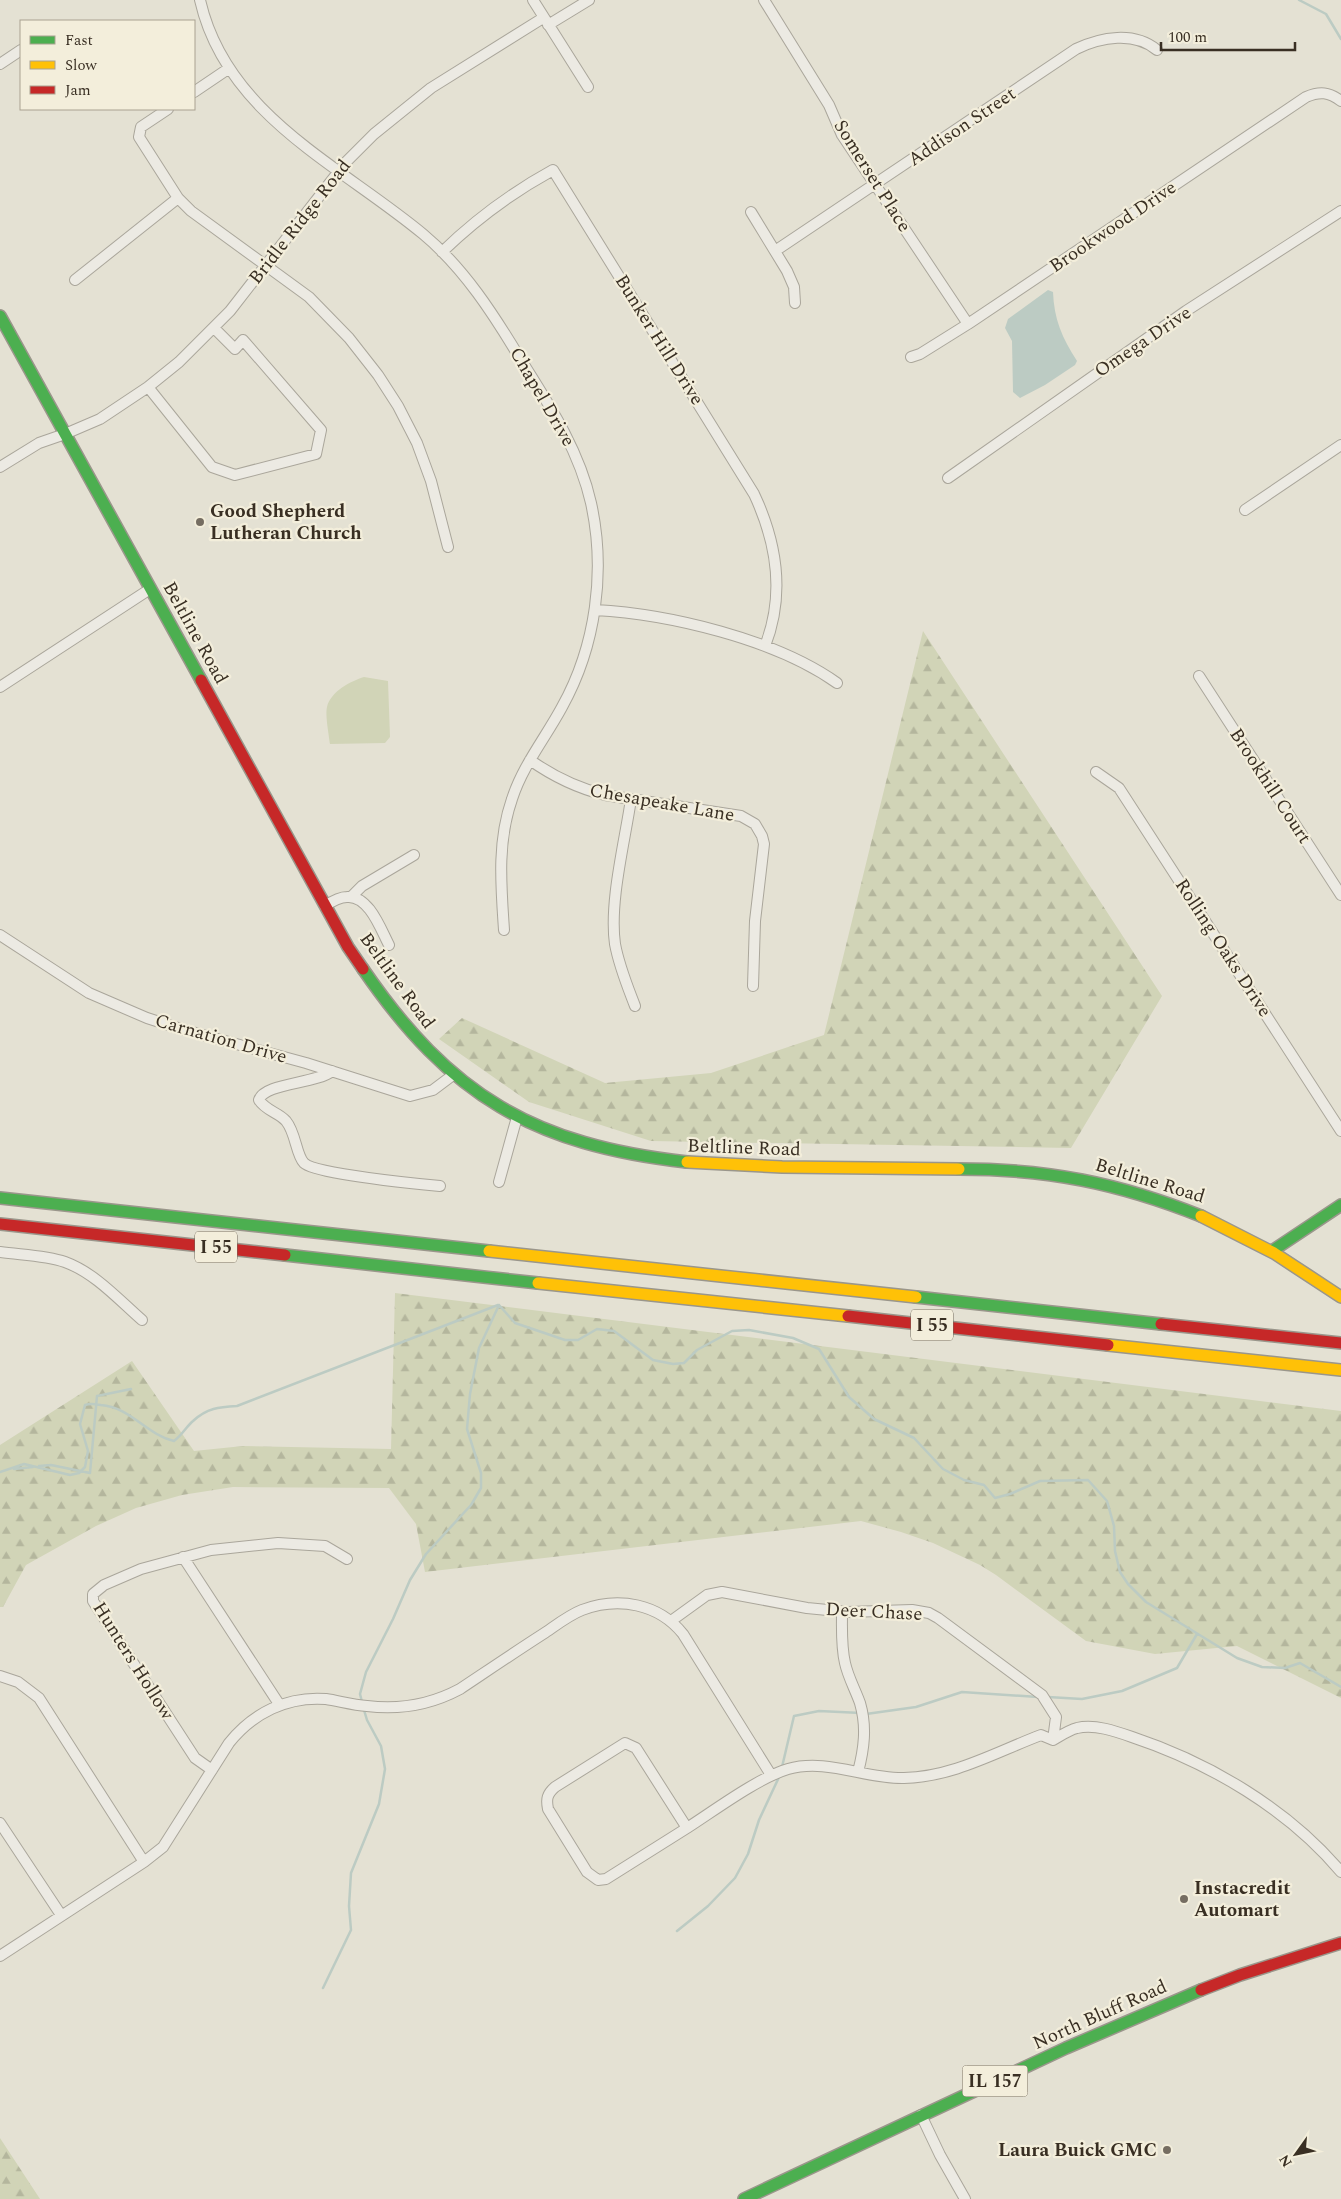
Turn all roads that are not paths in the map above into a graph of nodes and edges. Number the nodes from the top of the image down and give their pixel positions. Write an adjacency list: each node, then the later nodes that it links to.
1 (200, 0): 9 (street, Chapel Drive)
2 (532, 0): 5 (street)
3 (588, 0): 5 (street, Bridle Ridge Road)
4 (764, 0): 15 (street, Somerset Place)
5 (546, 21): 10 (street); 14 (street, Bridle Ridge Road)
6 (1157, 50): 15 (street, Addison Street)
7 (20, 51): 8 (street)
8 (0, 64)
9 (228, 69): 11 (street); 14 (street, Chapel Drive)
10 (588, 87)
11 (195, 91)
12 (1341, 101): 25 (street, Brookwood Drive)
13 (166, 110): 16 (street)
14 (339, 170): 19 (street, Chapel Drive); 21 (street, Bridle Ridge Road)
15 (875, 186): 20 (street, Addison Street); 25 (street, Somerset Place)
16 (178, 198): 21 (street); 22 (street)
17 (1341, 211): 32 (street, Omega Drive)
18 (751, 212): 20 (street)
19 (442, 252): 36 (street, Chapel Drive); 37 (street, Bunker Hill Drive)
20 (775, 252): 23 (street)
21 (266, 266): 26 (street, Bridle Ridge Road); 34 (street)
22 (75, 280)
23 (795, 303)
24 (0, 316): 29 (main road, Beltline Road)
25 (968, 324): 27 (street, Brookwood Drive)
26 (214, 328): 28 (street, Bridle Ridge Road); 28 (street)
27 (911, 356)
28 (148, 387): 29 (street, Bridle Ridge Road)
29 (65, 434): 31 (street, Bridle Ridge Road); 35 (main road, Beltline Road)
30 (1341, 445): 33 (street)
31 (0, 467)
32 (948, 478)
33 (1245, 510)
34 (448, 547)
35 (150, 589): 40 (street); 47 (main road, Beltline Road)
36 (594, 610): 37 (street); 41 (street, Chapel Drive)
37 (765, 646): 39 (street)
38 (1199, 676): 45 (street, Brookhill Court)
39 (837, 683)
40 (0, 687)
41 (530, 760): 43 (street, Chesapeake Lane); 48 (street, Chapel Drive)
42 (1096, 772): 56 (street, Rolling Oaks Drive)
43 (631, 799): 51 (street, Chesapeake Lane); 52 (street)
44 (414, 855): 46 (street)
45 (1341, 895)
46 (351, 897): 47 (street); 50 (street)
47 (325, 906): 54 (main road, Beltline Road)
48 (504, 930)
49 (0, 935): 53 (street, Carnation Drive)
50 (389, 946)
51 (753, 986)
52 (635, 1006)
53 (332, 1071): 54 (street, Carnation Drive); 58 (street)
54 (453, 1075): 55 (main road, Beltline Road)
55 (517, 1117): 57 (street); 62 (main road, Beltline Road)
56 (1341, 1132)
57 (499, 1182)
58 (440, 1186)
59 (0, 1198): 66 (main road, I 55)
60 (1341, 1205): 62 (main road)
61 (0, 1224): 67 (main road, I 55)
62 (1272, 1251): 64 (main road, Beltline Road)
63 (0, 1252): 65 (street)
64 (1341, 1297)
65 (142, 1320)
66 (1341, 1343)
67 (1341, 1370)
68 (183, 1557): 69 (street, Hunters Hollow); 73 (street); 75 (street, Hunters Hollow)
69 (347, 1559)
70 (842, 1612): 71 (street, Deer Chase); 74 (street, Deer Chase); 76 (street)
71 (671, 1621): 73 (street); 77 (street)
72 (0, 1676): 80 (street)
73 (279, 1704): 75 (street)
74 (1053, 1740): 76 (street); 81 (street)
75 (212, 1770): 80 (street)
76 (858, 1772): 77 (street)
77 (772, 1775): 79 (street)
78 (0, 1823): 82 (street)
79 (687, 1828): 79 (street)
80 (144, 1862): 82 (street)
81 (1341, 1872)
82 (61, 1915): 84 (street)
83 (1341, 1943): 85 (main road, North Bluff Road / IL 157)
84 (0, 1956)
85 (921, 2115): 86 (main road, North Bluff Road / IL 157); 87 (street)
86 (744, 2199)
87 (965, 2199)

